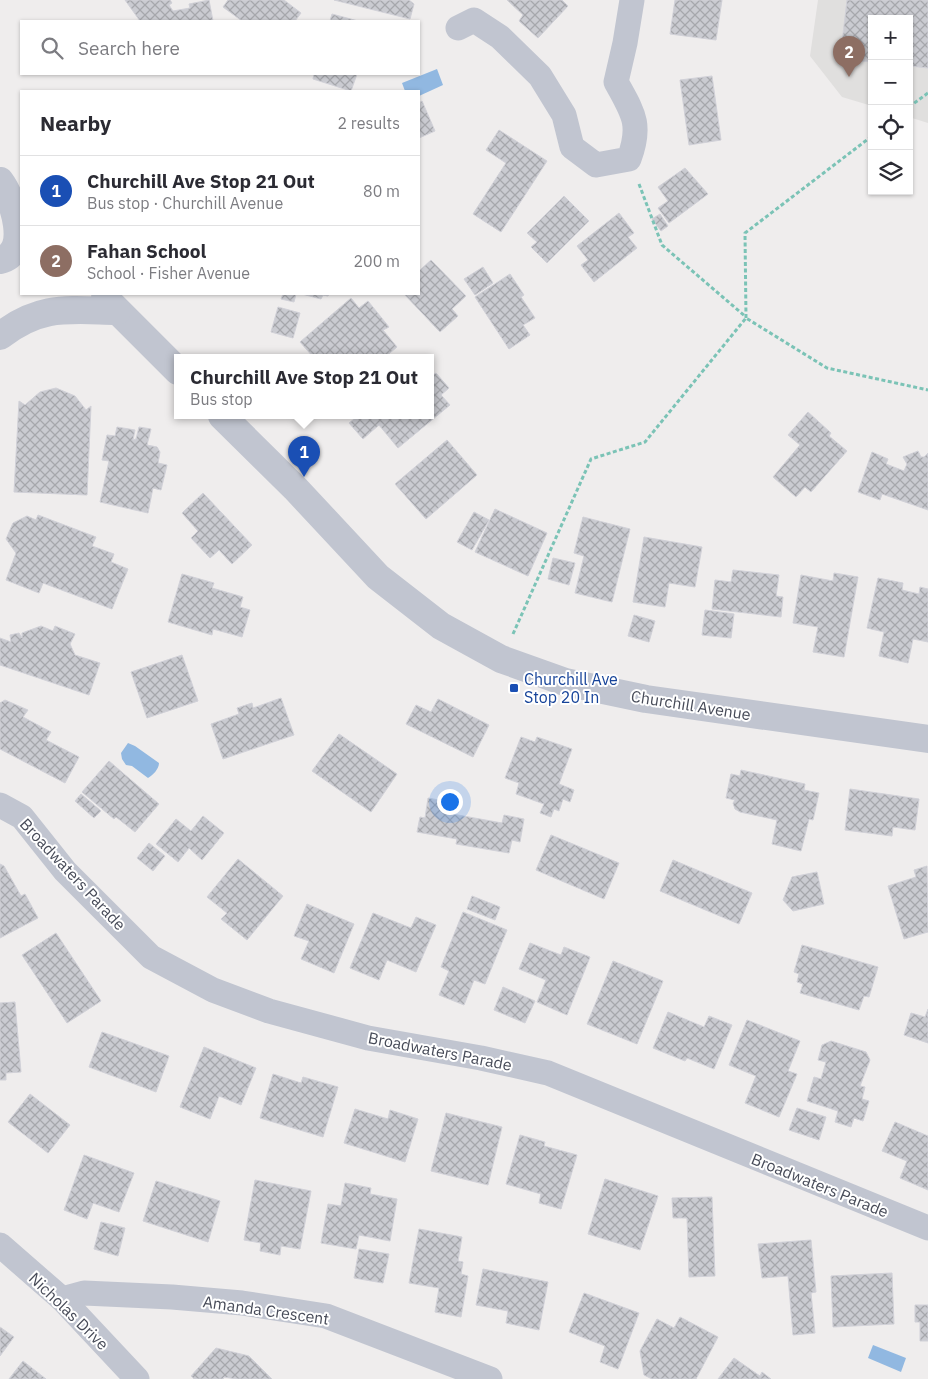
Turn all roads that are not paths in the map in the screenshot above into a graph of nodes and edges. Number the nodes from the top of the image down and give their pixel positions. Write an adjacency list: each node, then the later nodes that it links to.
1 (632, 0): 2 (street)
2 (458, 28)
3 (11, 199): 4 (street)
4 (6, 261)
5 (84, 295): 6 (street)
6 (109, 302): 7 (street); 8 (street)
7 (0, 336)
8 (174, 367)
9 (225, 419): 10 (street, Churchill Avenue)
10 (928, 739)
11 (0, 805): 12 (street, Broadwaters Parade)
12 (928, 1228)
13 (0, 1245): 14 (street, Nicholas Drive)
14 (62, 1300): 15 (street, Nicholas Drive); 16 (street, Amanda Crescent)
15 (137, 1379)
16 (490, 1379)

